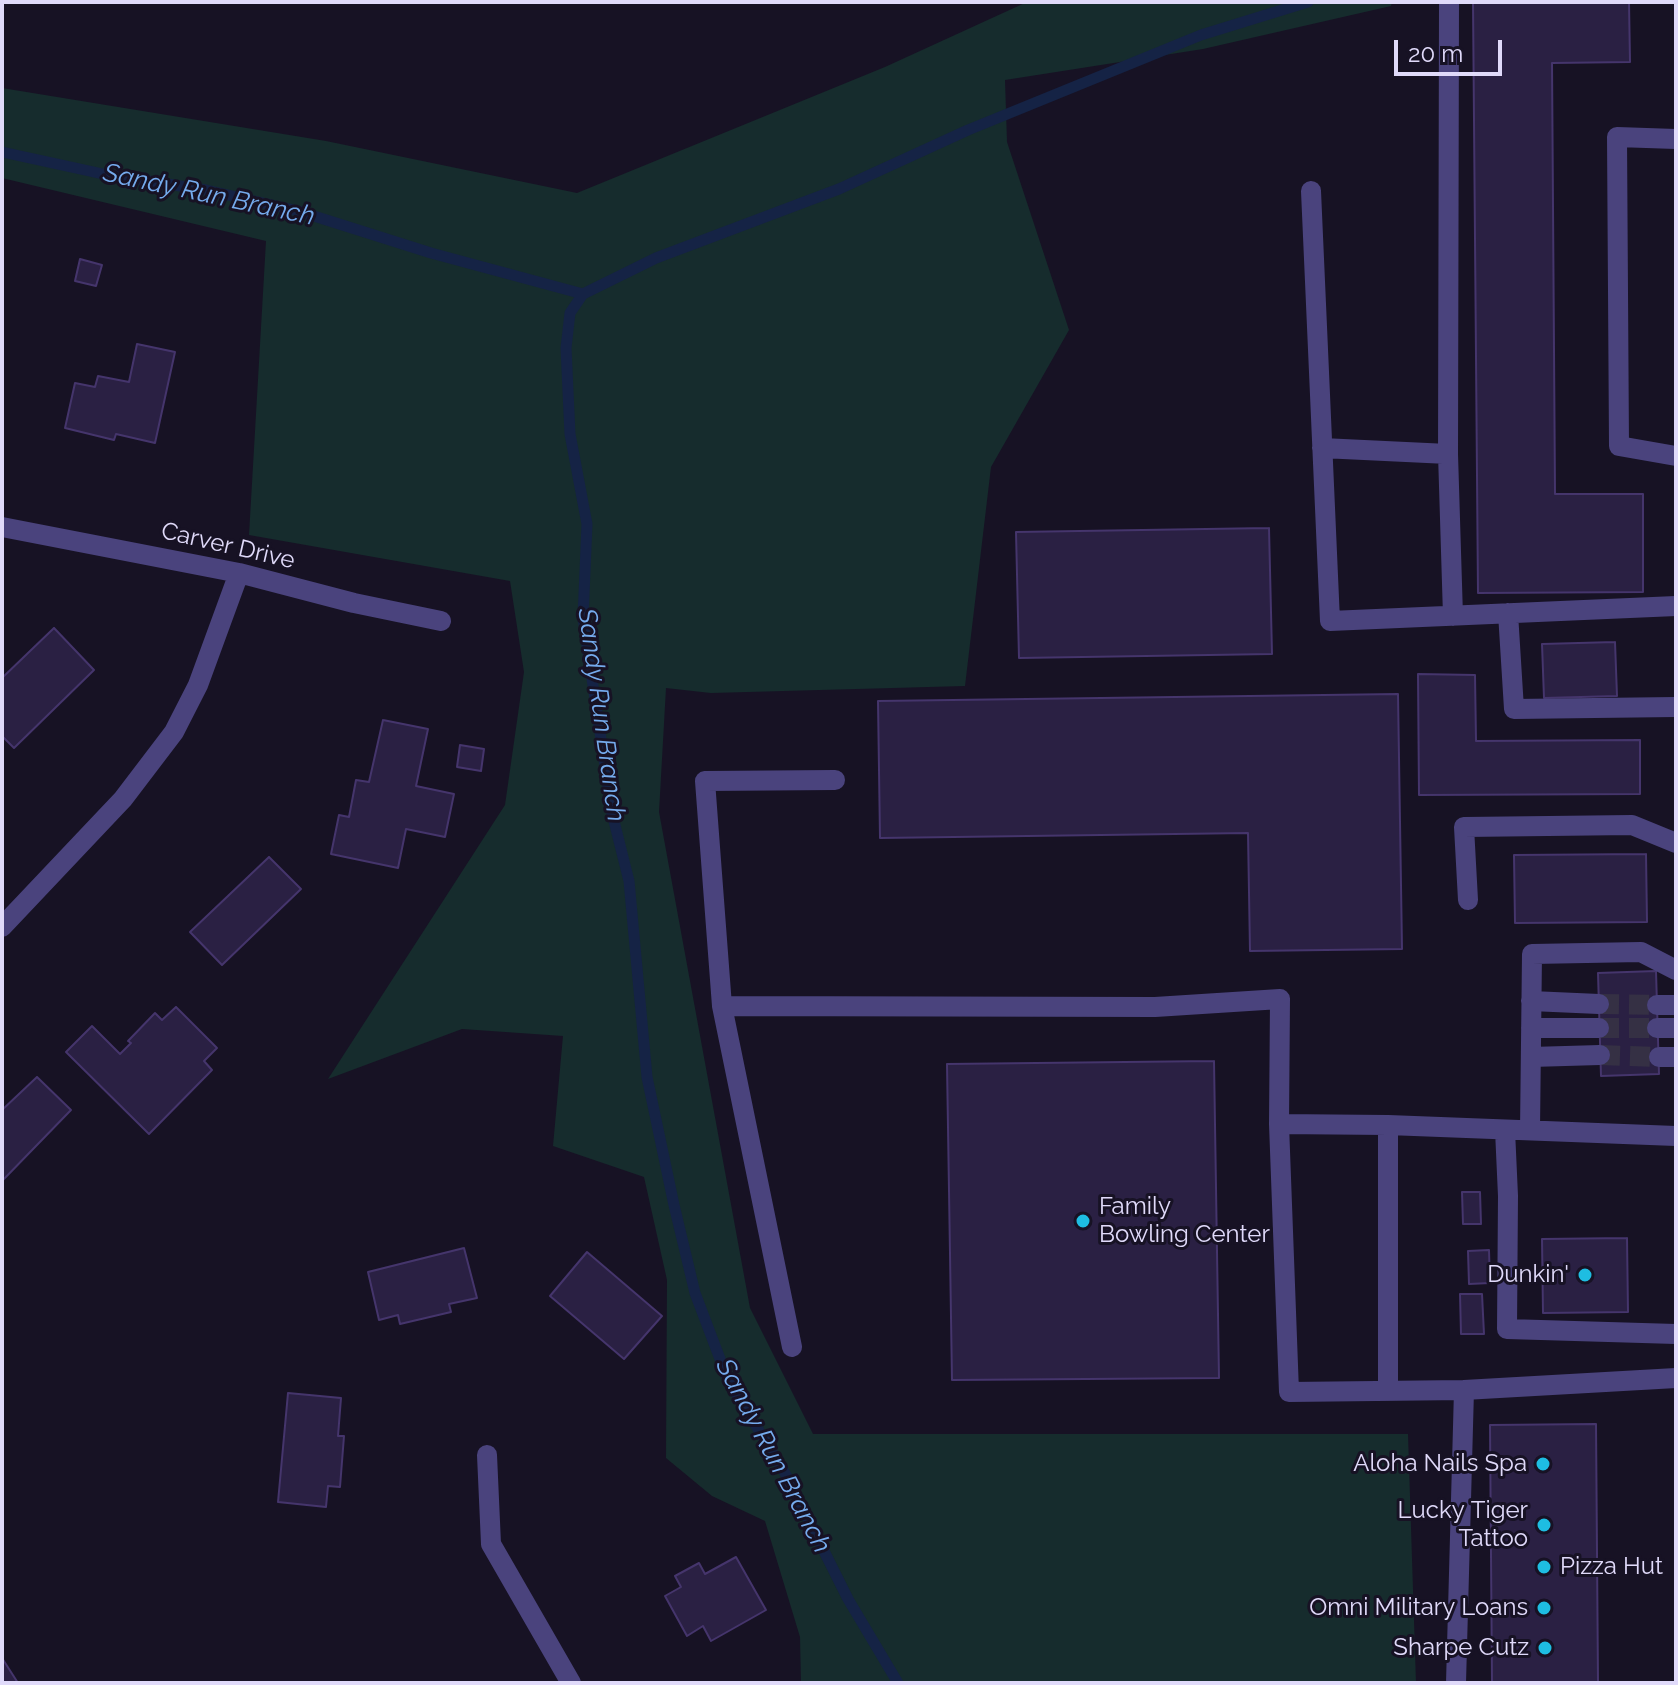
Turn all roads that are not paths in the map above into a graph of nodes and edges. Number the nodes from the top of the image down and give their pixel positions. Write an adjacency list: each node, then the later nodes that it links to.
1 (1449, 2): 5 (street)
2 (1676, 139): 6 (street)
3 (1311, 191): 4 (street)
4 (1322, 448): 5 (street); 11 (street)
5 (1448, 454): 11 (street)
6 (1676, 456)
7 (2, 527): 8 (street, Carver Drive)
8 (239, 573): 12 (street, Carver Drive); 17 (street)
9 (1676, 606): 10 (street)
10 (1508, 613): 11 (street); 13 (street)
11 (1453, 616)
12 (441, 621)
13 (1676, 707)
14 (835, 780): 21 (street)
15 (1676, 843): 16 (street)
16 (1468, 900)
17 (2, 927)
18 (1676, 970): 19 (street)
19 (1531, 1001): 20 (street); 22 (street)
20 (1599, 1004)
21 (722, 1006): 26 (street); 32 (street)
22 (1531, 1028): 23 (street); 25 (street)
23 (1599, 1028)
24 (1600, 1055): 25 (street)
25 (1531, 1057): 29 (street)
26 (1279, 1124): 27 (street); 35 (street)
27 (1388, 1125): 28 (street); 35 (street)
28 (1505, 1130): 29 (street); 31 (street)
29 (1530, 1130): 30 (street)
30 (1676, 1136)
31 (1676, 1334)
32 (792, 1347)
33 (1676, 1378): 34 (street)
34 (1464, 1390): 35 (street); 38 (street)
35 (1388, 1391)
36 (487, 1455): 37 (street)
37 (571, 1683)
38 (1456, 1683)

